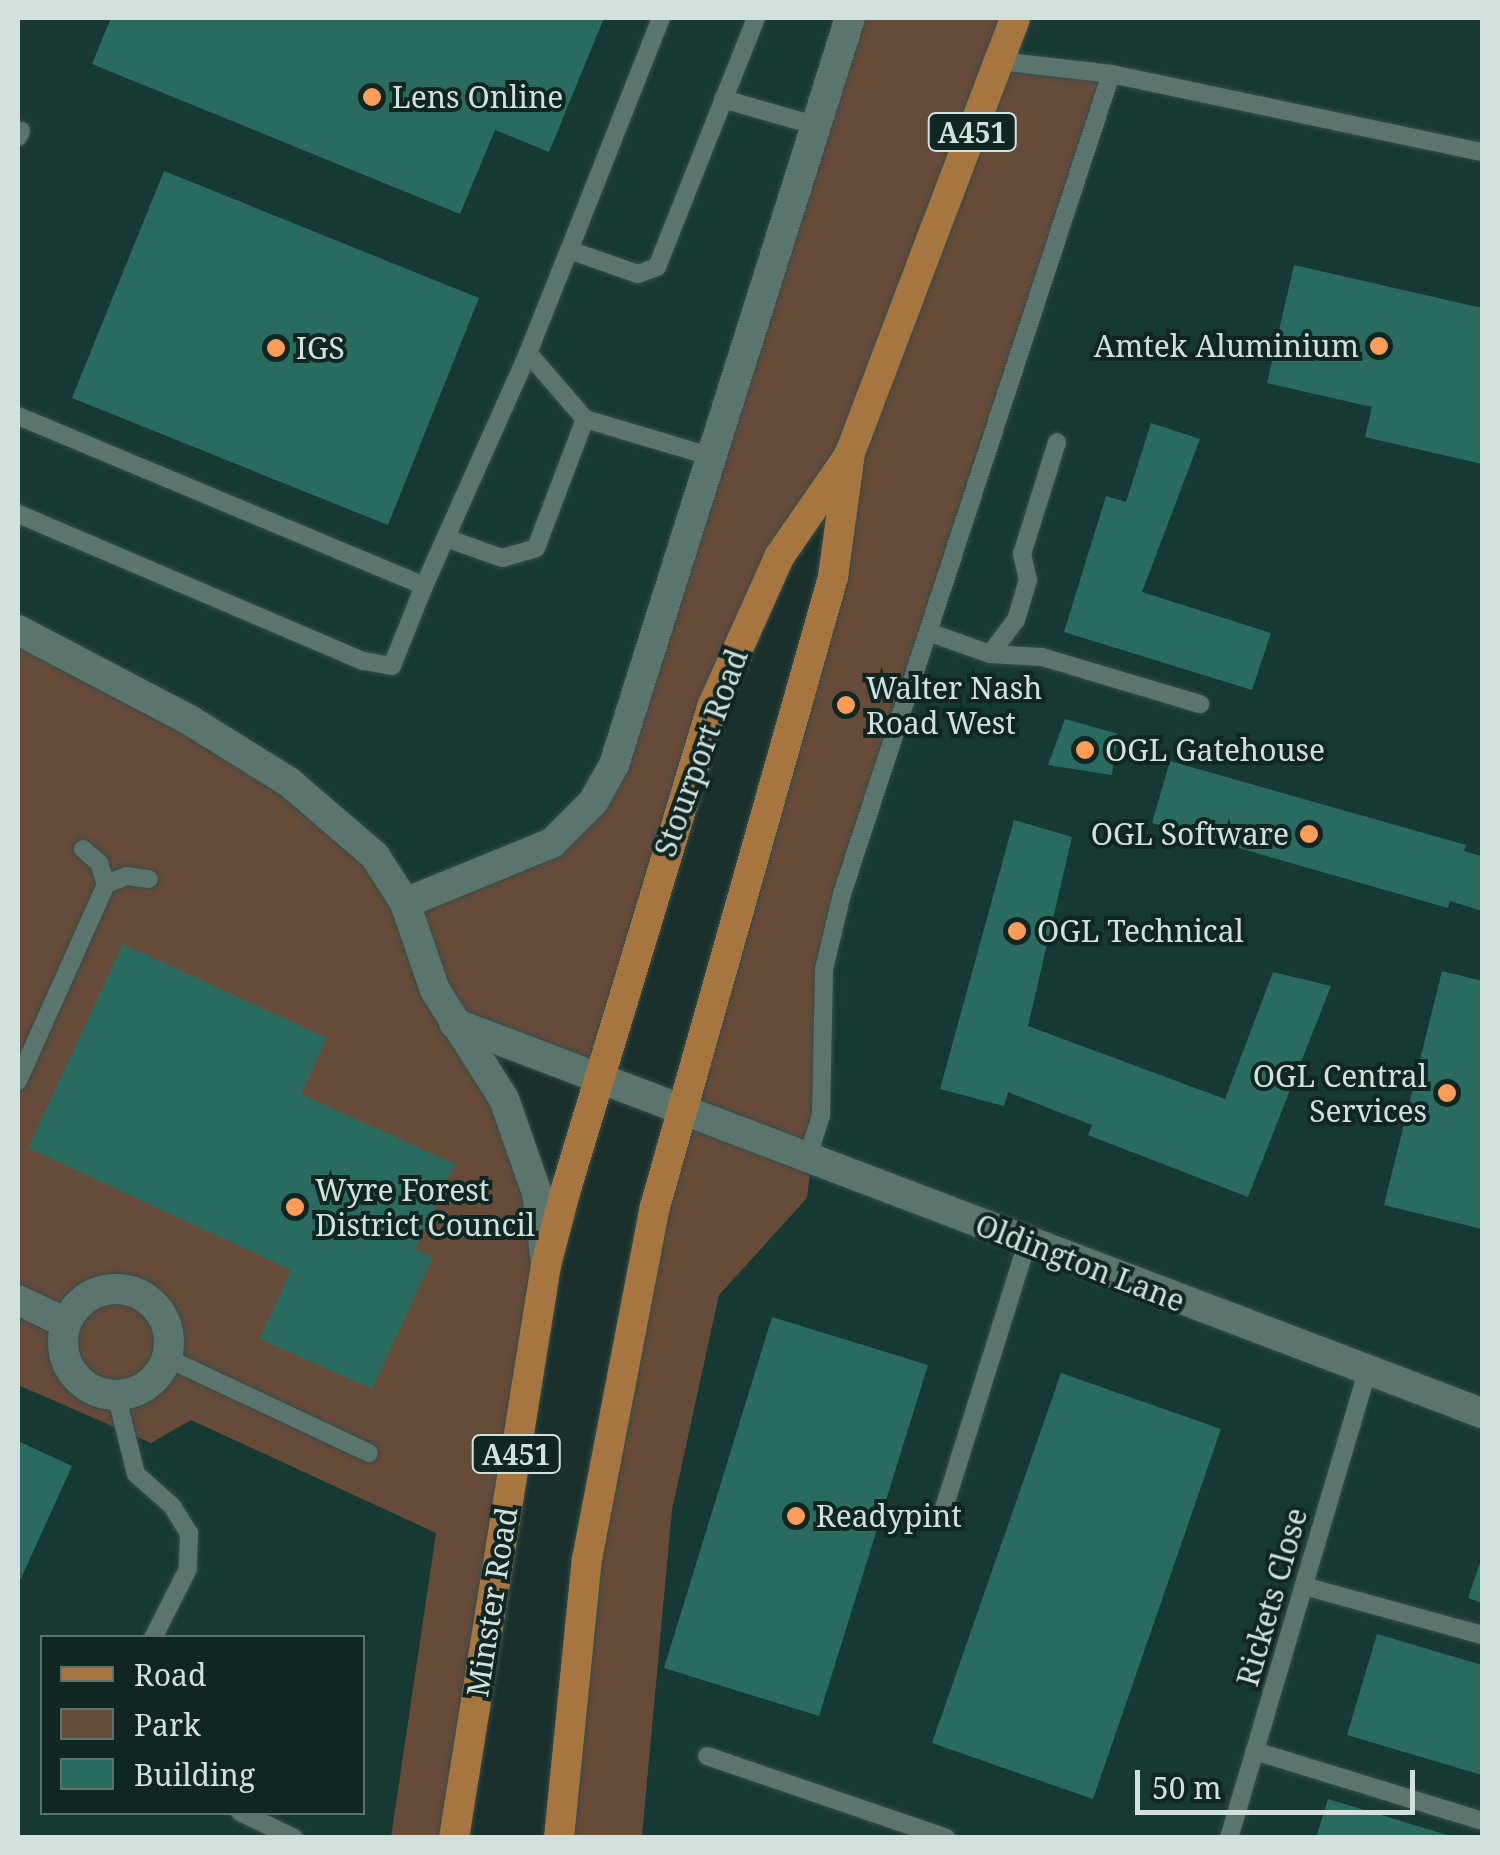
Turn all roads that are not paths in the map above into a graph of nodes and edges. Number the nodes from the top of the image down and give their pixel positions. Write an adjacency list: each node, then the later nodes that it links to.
1 (660, 18): 10 (lane)
2 (756, 18): 7 (lane)
3 (850, 18): 8 (street)
4 (1015, 18): 5 (main road, Stourport Road / A451)
5 (999, 61): 6 (lane); 15 (main road, Stourport Road / A451)
6 (1112, 74): 9 (lane); 21 (lane)
7 (723, 99): 8 (lane); 10 (lane)
8 (817, 126): 16 (street)
9 (1482, 152)
10 (569, 250): 11 (lane)
11 (528, 353): 13 (lane); 18 (lane)
12 (18, 416): 19 (lane)
13 (584, 419): 16 (lane); 18 (lane)
14 (1057, 442): 22 (lane)
15 (850, 453): 29 (main road, Stourport Road / A451); 31 (main road, Stourport Road / A451)
16 (710, 456): 27 (street)
17 (18, 514): 19 (lane)
18 (446, 538): 19 (lane)
19 (424, 586)
20 (18, 630): 27 (street)
21 (928, 632): 22 (lane); 32 (lane)
22 (990, 654): 23 (lane)
23 (1200, 704)
24 (83, 849): 26 (lane)
25 (148, 879): 26 (lane)
26 (106, 884): 30 (lane)
27 (404, 903): 28 (street)
28 (454, 1023): 29 (street); 34 (street)
29 (600, 1075): 31 (street, Oldington Lane); 34 (main road, Minster Road / A451)
30 (18, 1081)
31 (680, 1105): 32 (street, Oldington Lane); 52 (main road, A451)
32 (807, 1160): 33 (street, Oldington Lane)
33 (1027, 1243): 38 (street, Oldington Lane); 42 (lane)
34 (546, 1265): 51 (main road, Minster Road / A451)
35 (18, 1300): 36 (street)
36 (66, 1323): 37 (street); 39 (street)
37 (167, 1358): 39 (street); 41 (lane)
38 (1367, 1371): 40 (street, Oldington Lane); 43 (lane, Rickets Close)
39 (116, 1394): 44 (lane)
40 (1482, 1413)
41 (369, 1453)
42 (944, 1508)
43 (1304, 1586): 45 (lane); 46 (lane, Rickets Close)
44 (155, 1635)
45 (1482, 1636)
46 (1256, 1751): 49 (lane); 54 (lane, Rickets Close)
47 (707, 1756): 53 (lane)
48 (246, 1815): 50 (lane)
49 (1482, 1821)
50 (294, 1838)
51 (454, 1838)
52 (558, 1838)
53 (946, 1838)
54 (1229, 1838)

